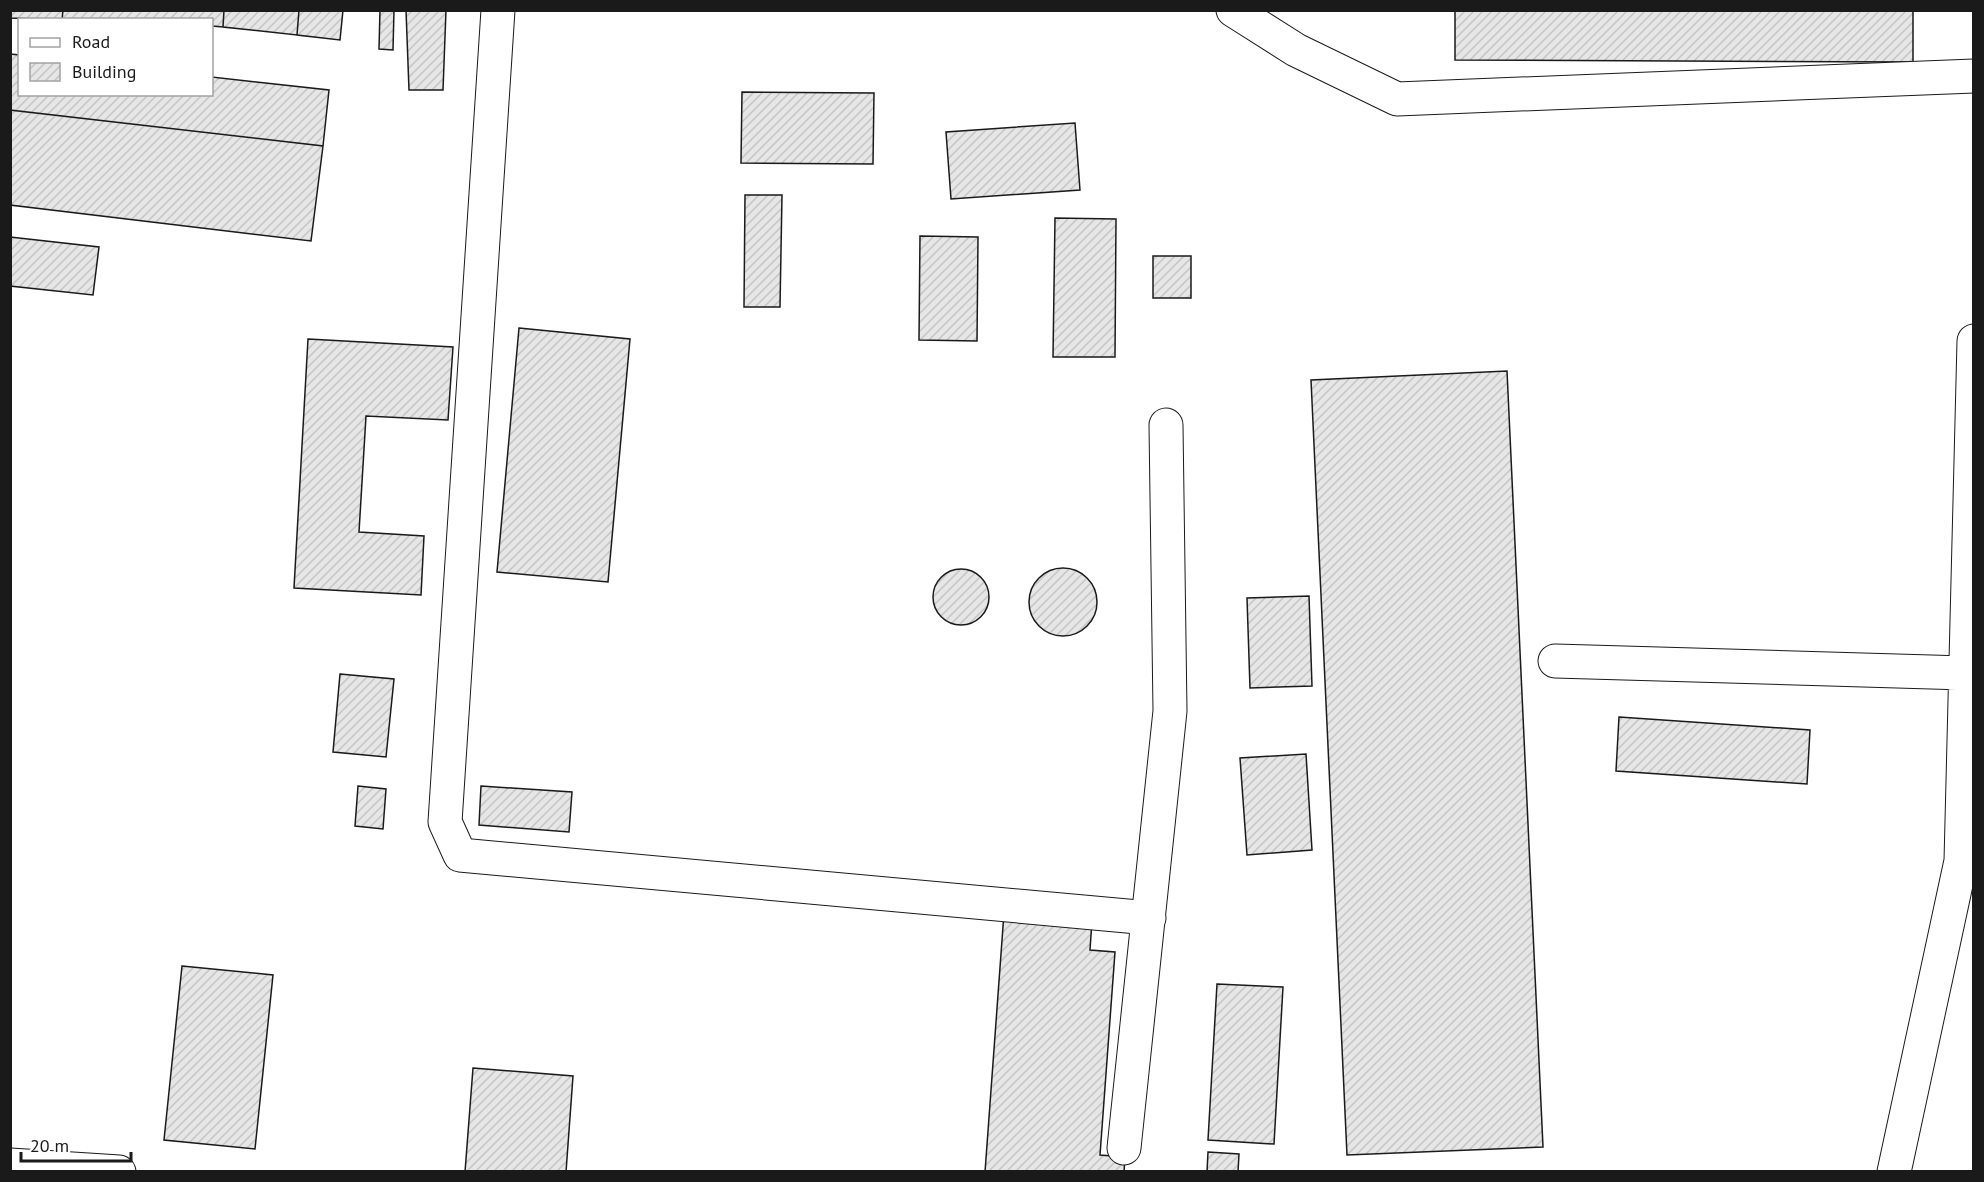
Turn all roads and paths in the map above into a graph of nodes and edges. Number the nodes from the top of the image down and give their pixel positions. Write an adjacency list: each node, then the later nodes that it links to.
1 (498, 10): 8 (lane)
2 (1233, 10): 3 (lane)
3 (1974, 76)
4 (1974, 341): 7 (lane)
5 (1166, 425): 8 (lane)
6 (1555, 661): 7 (lane)
7 (1965, 673): 13 (lane)
8 (1149, 918): 9 (lane)
9 (1124, 1148)
10 (10, 1164): 11 (lane)
11 (42, 1169): 12 (lane)
12 (119, 1172)
13 (1894, 1172)

